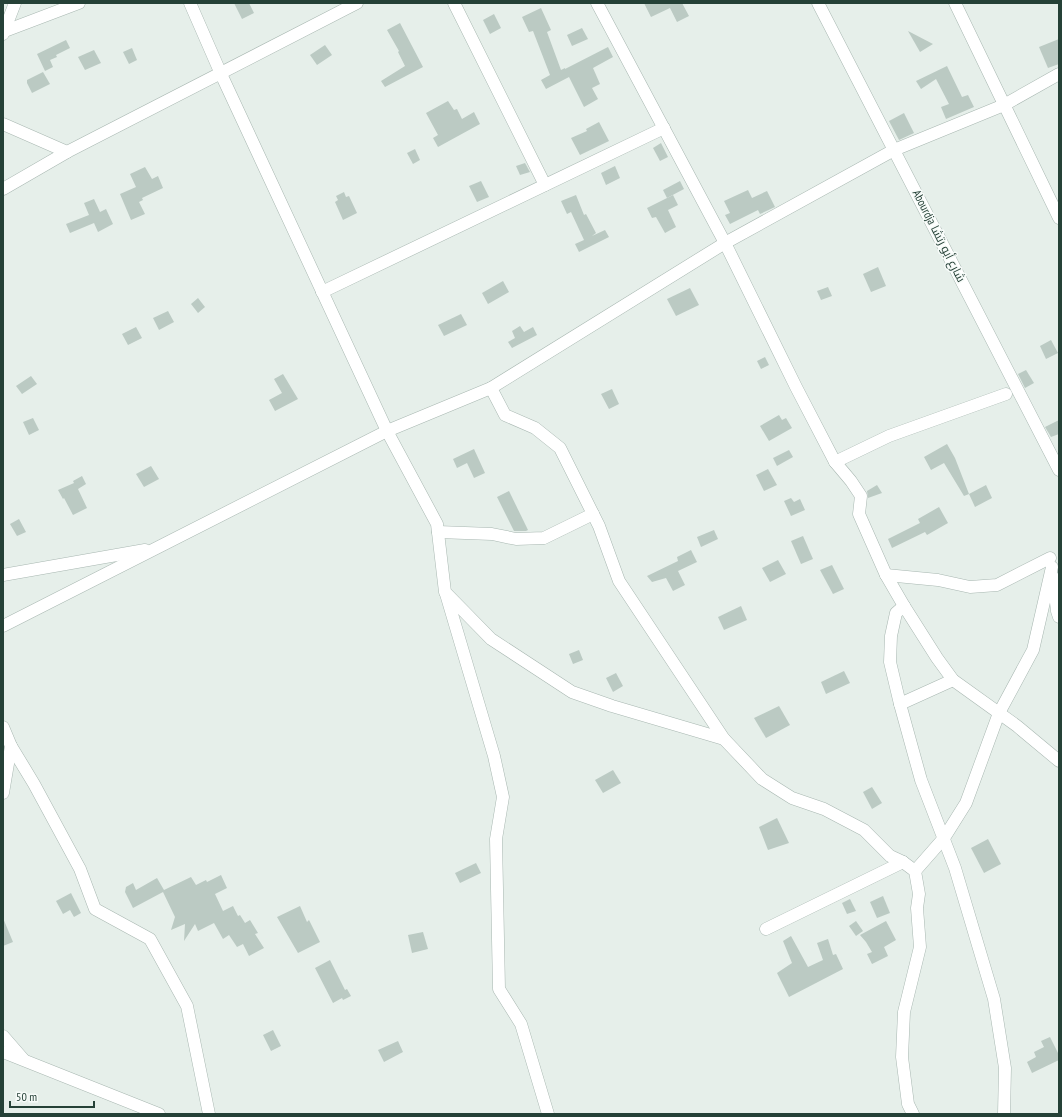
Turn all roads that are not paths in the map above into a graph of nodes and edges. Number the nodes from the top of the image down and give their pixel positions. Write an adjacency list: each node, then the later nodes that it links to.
1 (16, 3): 9 (street)
2 (79, 3): 9 (street)
3 (190, 3): 10 (street)
4 (357, 3): 10 (street)
5 (454, 3): 17 (street)
6 (597, 3): 14 (street)
7 (818, 3): 15 (street, Abourdja شارع أبو رتشا)
8 (955, 3): 12 (street)
9 (4, 33)
10 (221, 74): 16 (street); 21 (street)
11 (1059, 74): 12 (street)
12 (1004, 105): 15 (street); 19 (street)
13 (3, 124): 16 (street)
14 (664, 128): 17 (street); 20 (street)
15 (894, 150): 20 (street); 26 (street, Abourdja شارع أبو رتشا)
16 (67, 152): 18 (street)
17 (545, 185): 21 (street)
18 (3, 189)
19 (1059, 218)
20 (725, 243): 22 (street); 25 (street)
21 (322, 292): 24 (street)
22 (491, 388): 24 (street); 27 (street)
23 (1006, 394): 25 (street)
24 (387, 431): 28 (street); 29 (street)
25 (835, 462): 32 (street)
26 (1059, 470)
27 (593, 514): 28 (street); 41 (street)
28 (438, 532): 33 (street)
29 (158, 548): 31 (street); 36 (street)
30 (1050, 558): 32 (street)
31 (3, 575)
32 (886, 575): 34 (street)
33 (445, 592): 41 (street); 54 (street)
34 (904, 606): 37 (street); 38 (street)
35 (1059, 617): 39 (street)
36 (3, 626)
37 (953, 680): 38 (street); 39 (street)
38 (900, 704): 45 (street)
39 (999, 713): 43 (street); 45 (street)
40 (3, 727): 42 (street)
41 (724, 739): 46 (street)
42 (11, 746): 44 (street); 53 (street)
43 (1059, 761)
44 (3, 793)
45 (944, 838): 47 (street); 56 (street)
46 (903, 862): 47 (street); 48 (street)
47 (915, 871): 55 (street)
48 (766, 929)
49 (3, 1036): 51 (street)
50 (3, 1052): 51 (street)
51 (23, 1060): 52 (street)
52 (159, 1114)
53 (209, 1114)
54 (548, 1114)
55 (913, 1114)
56 (1004, 1114)

